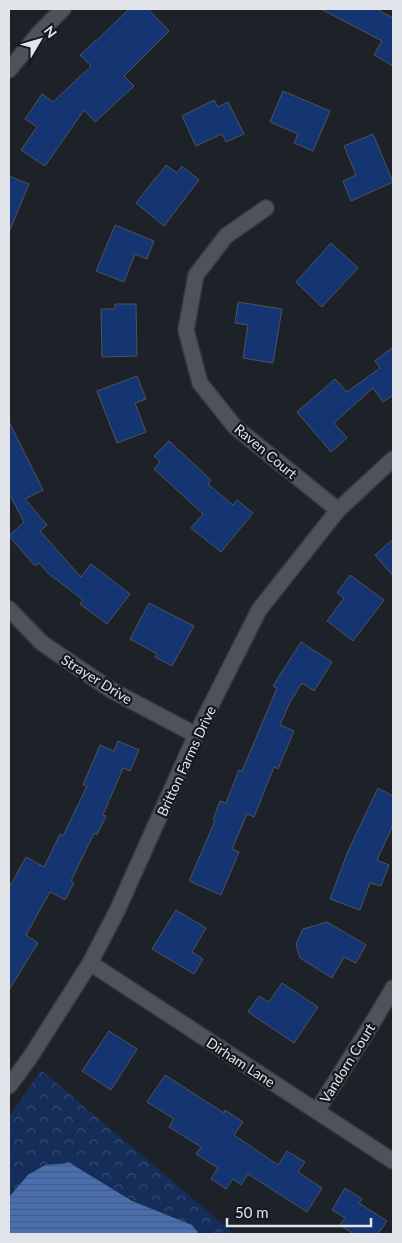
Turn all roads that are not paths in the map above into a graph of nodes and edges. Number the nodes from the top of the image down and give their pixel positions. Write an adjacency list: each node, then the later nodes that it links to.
1 (63, 9): 2 (street)
2 (9, 70)
3 (266, 208): 5 (street, Raven Court)
4 (393, 459): 5 (street, Britton Farms Drive)
5 (338, 510): 7 (street, Britton Farms Drive)
6 (9, 609): 7 (street, Strayer Drive)
7 (196, 735): 8 (street, Britton Farms Drive)
8 (90, 963): 10 (street, Britton Farms Drive); 11 (street, Dirham Lane)
9 (393, 988): 11 (street, Vandorn Court)
10 (9, 1086)
11 (316, 1111): 12 (street, Dirham Lane)
12 (393, 1161)

